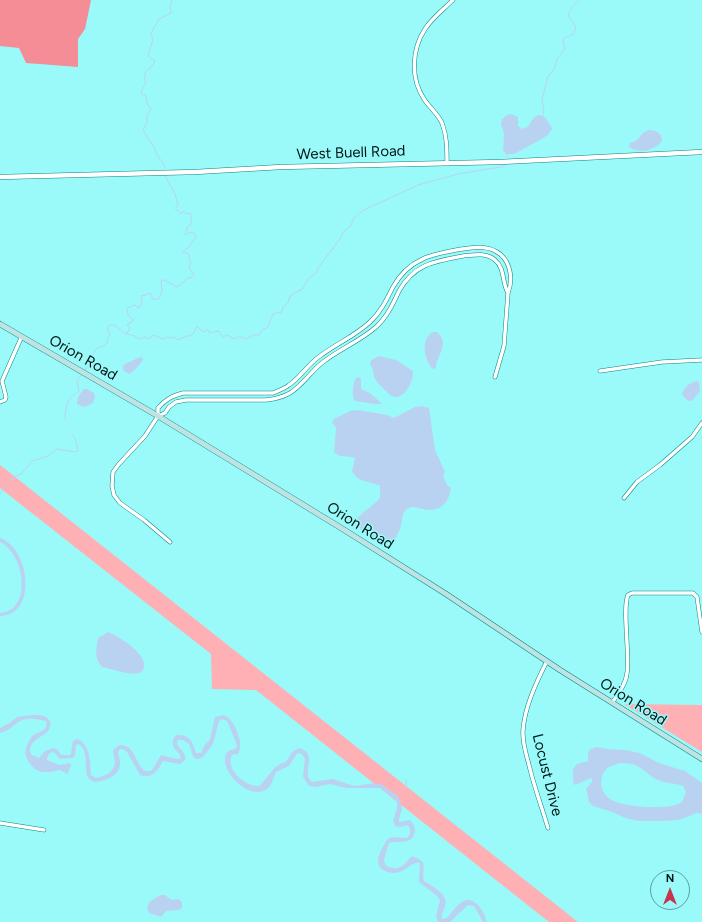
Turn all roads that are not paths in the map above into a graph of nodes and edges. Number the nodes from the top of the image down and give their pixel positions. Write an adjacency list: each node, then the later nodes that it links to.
1 (453, 0): 3 (street)
2 (702, 152): 3 (street, West Buell Road)
3 (447, 163): 4 (street, West Buell Road)
4 (0, 177)
5 (444, 252): 6 (street); 7 (street); 8 (street)
6 (445, 259): 7 (street); 9 (street)
7 (508, 293): 16 (street)
8 (378, 314): 9 (street); 12 (street)
9 (384, 318): 13 (street)
10 (0, 324): 11 (main road, Orion Road)
11 (22, 336): 17 (street); 25 (main road, Orion Road)
12 (332, 347): 13 (street); 19 (street)
13 (336, 353): 22 (street)
14 (702, 360): 15 (street)
15 (600, 371)
16 (495, 377)
17 (1, 381): 23 (street)
18 (198, 393): 19 (street); 20 (street); 21 (street)
19 (269, 393): 22 (street)
20 (169, 398): 24 (street); 25 (street)
21 (198, 400): 22 (street); 24 (street)
22 (269, 400)
23 (0, 402)
24 (174, 404): 25 (street)
25 (158, 416): 28 (street); 30 (main road, Orion Road)
26 (702, 423): 27 (street)
27 (624, 498)
28 (170, 542)
29 (702, 632): 31 (street)
30 (547, 661): 31 (main road, Orion Road); 34 (street, Locust Drive)
31 (612, 703): 32 (main road, Orion Road)
32 (702, 759)
33 (0, 823): 35 (street)
34 (548, 828)
35 (44, 830)

